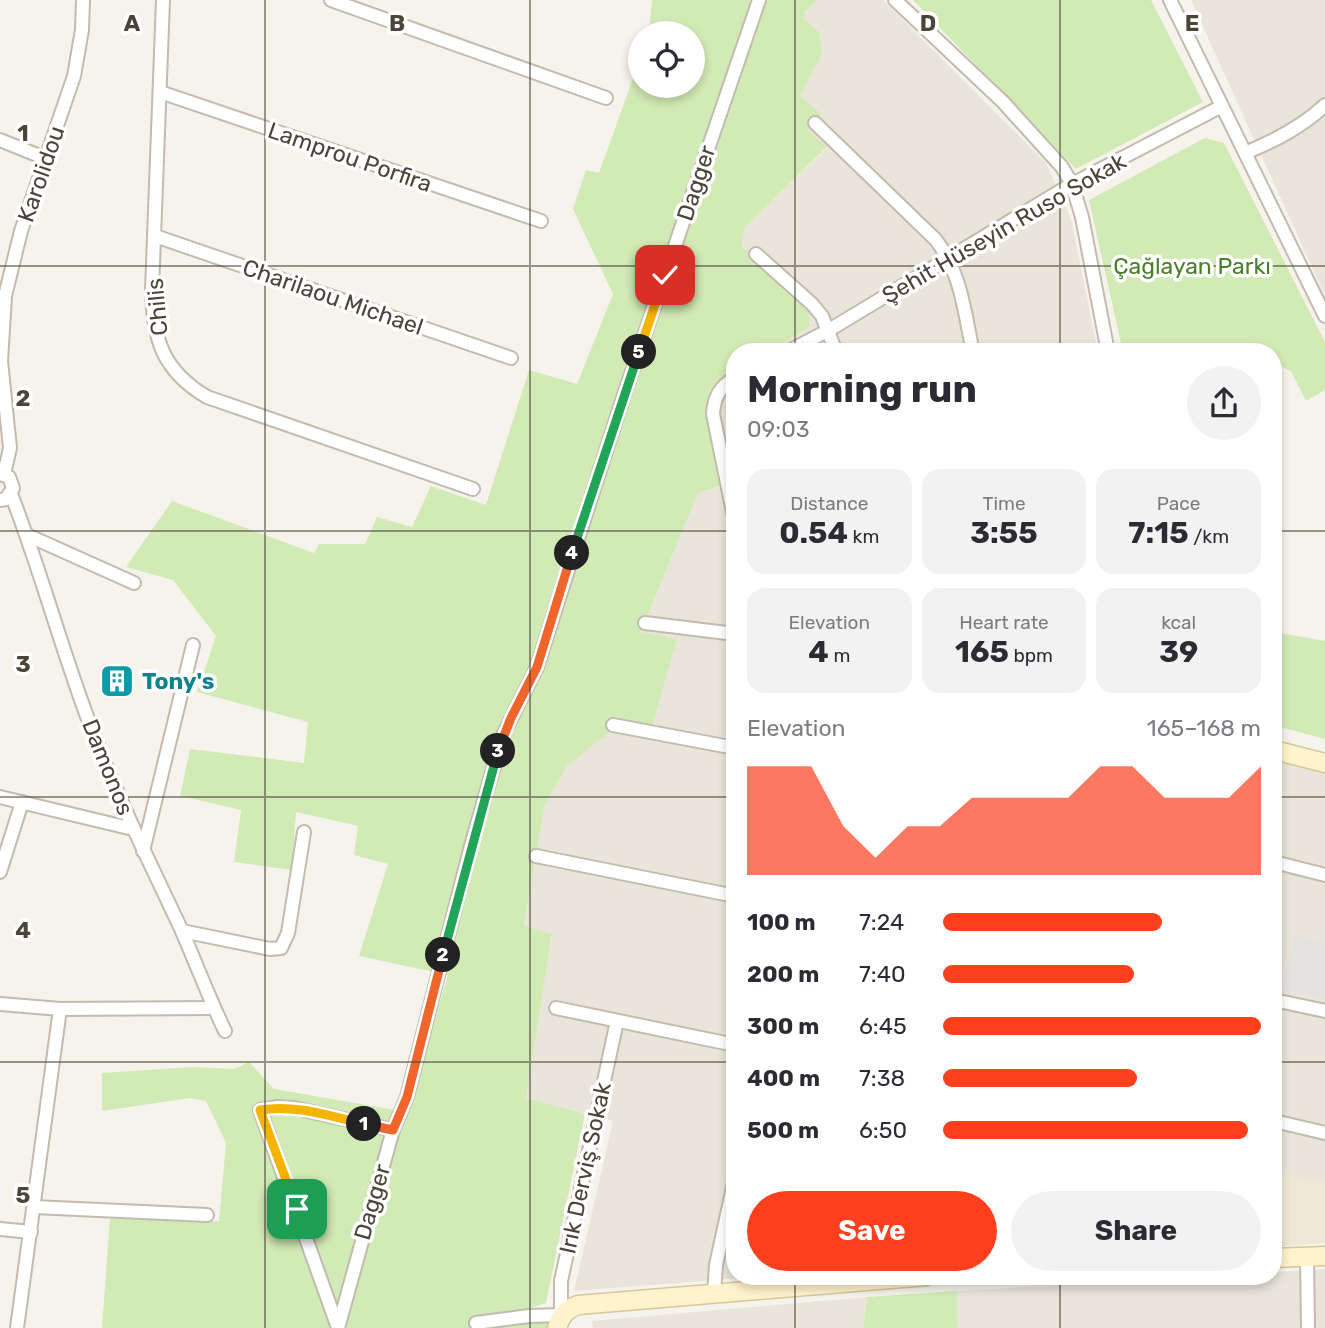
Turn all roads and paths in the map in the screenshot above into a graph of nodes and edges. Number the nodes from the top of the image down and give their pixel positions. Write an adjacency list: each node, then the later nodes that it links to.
1 (83, 0): 14 (street, Karolidou)
2 (163, 0): 7 (street, Chilis)
3 (331, 0): 8 (street)
4 (759, 0): 63 (street, Dagger)
5 (895, 0): 15 (street)
6 (1170, 0): 10 (street)
7 (159, 92): 16 (street, Lamprou Porfira); 17 (street, Chilis)
8 (606, 97)
9 (1325, 105): 13 (street)
10 (1222, 106): 13 (street); 15 (street, Şehit Hüseyin Ruso Sokak)
11 (815, 123): 19 (street)
12 (0, 140): 14 (street)
13 (1245, 153): 20 (street)
14 (47, 159): 21 (street, Karolidou)
15 (1072, 184): 19 (street, Şehit Hüseyin Ruso Sokak); 26 (street)
16 (541, 221)
17 (155, 236): 27 (street, Charilaou Michael); 31 (street, Chilis)
18 (756, 254): 22 (street)
19 (949, 257): 22 (street, Şehit Hüseyin Ruso Sokak); 25 (street)
20 (1325, 316)
21 (1, 323): 29 (street, Karolidou)
22 (829, 330): 23 (street, Şehit Hüseyin Ruso Sokak); 24 (street)
23 (804, 343)
24 (833, 343)
25 (971, 343)
26 (1106, 343)
27 (511, 358)
28 (726, 385): 30 (street)
29 (2, 474): 32 (street, Damonos)
30 (726, 478)
31 (473, 489)
32 (5, 497): 33 (street, Damonos)
33 (27, 535): 34 (street); 44 (street, Damonos)
34 (134, 583)
35 (645, 623): 36 (street)
36 (726, 633)
37 (193, 645): 46 (street)
38 (613, 725): 39 (street)
39 (726, 746)
40 (1282, 752): 41 (street)
41 (1325, 764)
42 (0, 797): 43 (street)
43 (22, 802): 44 (street); 49 (street)
44 (133, 829): 46 (street, Damonos)
45 (304, 832): 52 (street)
46 (143, 851): 52 (street, Damonos)
47 (536, 856): 51 (street)
48 (1282, 864): 50 (street)
49 (0, 873)
50 (1325, 875)
51 (726, 894)
52 (182, 931): 55 (street, Damonos)
53 (1282, 1002): 58 (street)
54 (0, 1004): 57 (street)
55 (214, 1008): 57 (street); 60 (street, Damonos)
56 (556, 1008): 59 (street)
57 (60, 1009): 65 (street)
58 (1325, 1011)
59 (617, 1021): 61 (street); 74 (street, Irık Derviş Sokak)
60 (225, 1031)
61 (726, 1043)
62 (1282, 1123): 64 (street)
63 (393, 1130): 76 (street, Dagger); 76 (street)
64 (1325, 1133)
65 (34, 1207): 66 (street); 69 (street)
66 (207, 1215)
67 (726, 1219): 73 (street)
68 (0, 1229): 69 (street)
69 (31, 1232): 77 (street)
70 (1316, 1256): 71 (street); 78 (street)
71 (1282, 1258)
72 (799, 1285): 73 (street)
73 (714, 1293): 74 (street)
74 (559, 1322): 75 (street)
75 (476, 1323)
76 (338, 1327)
77 (17, 1328)
78 (1308, 1328)

